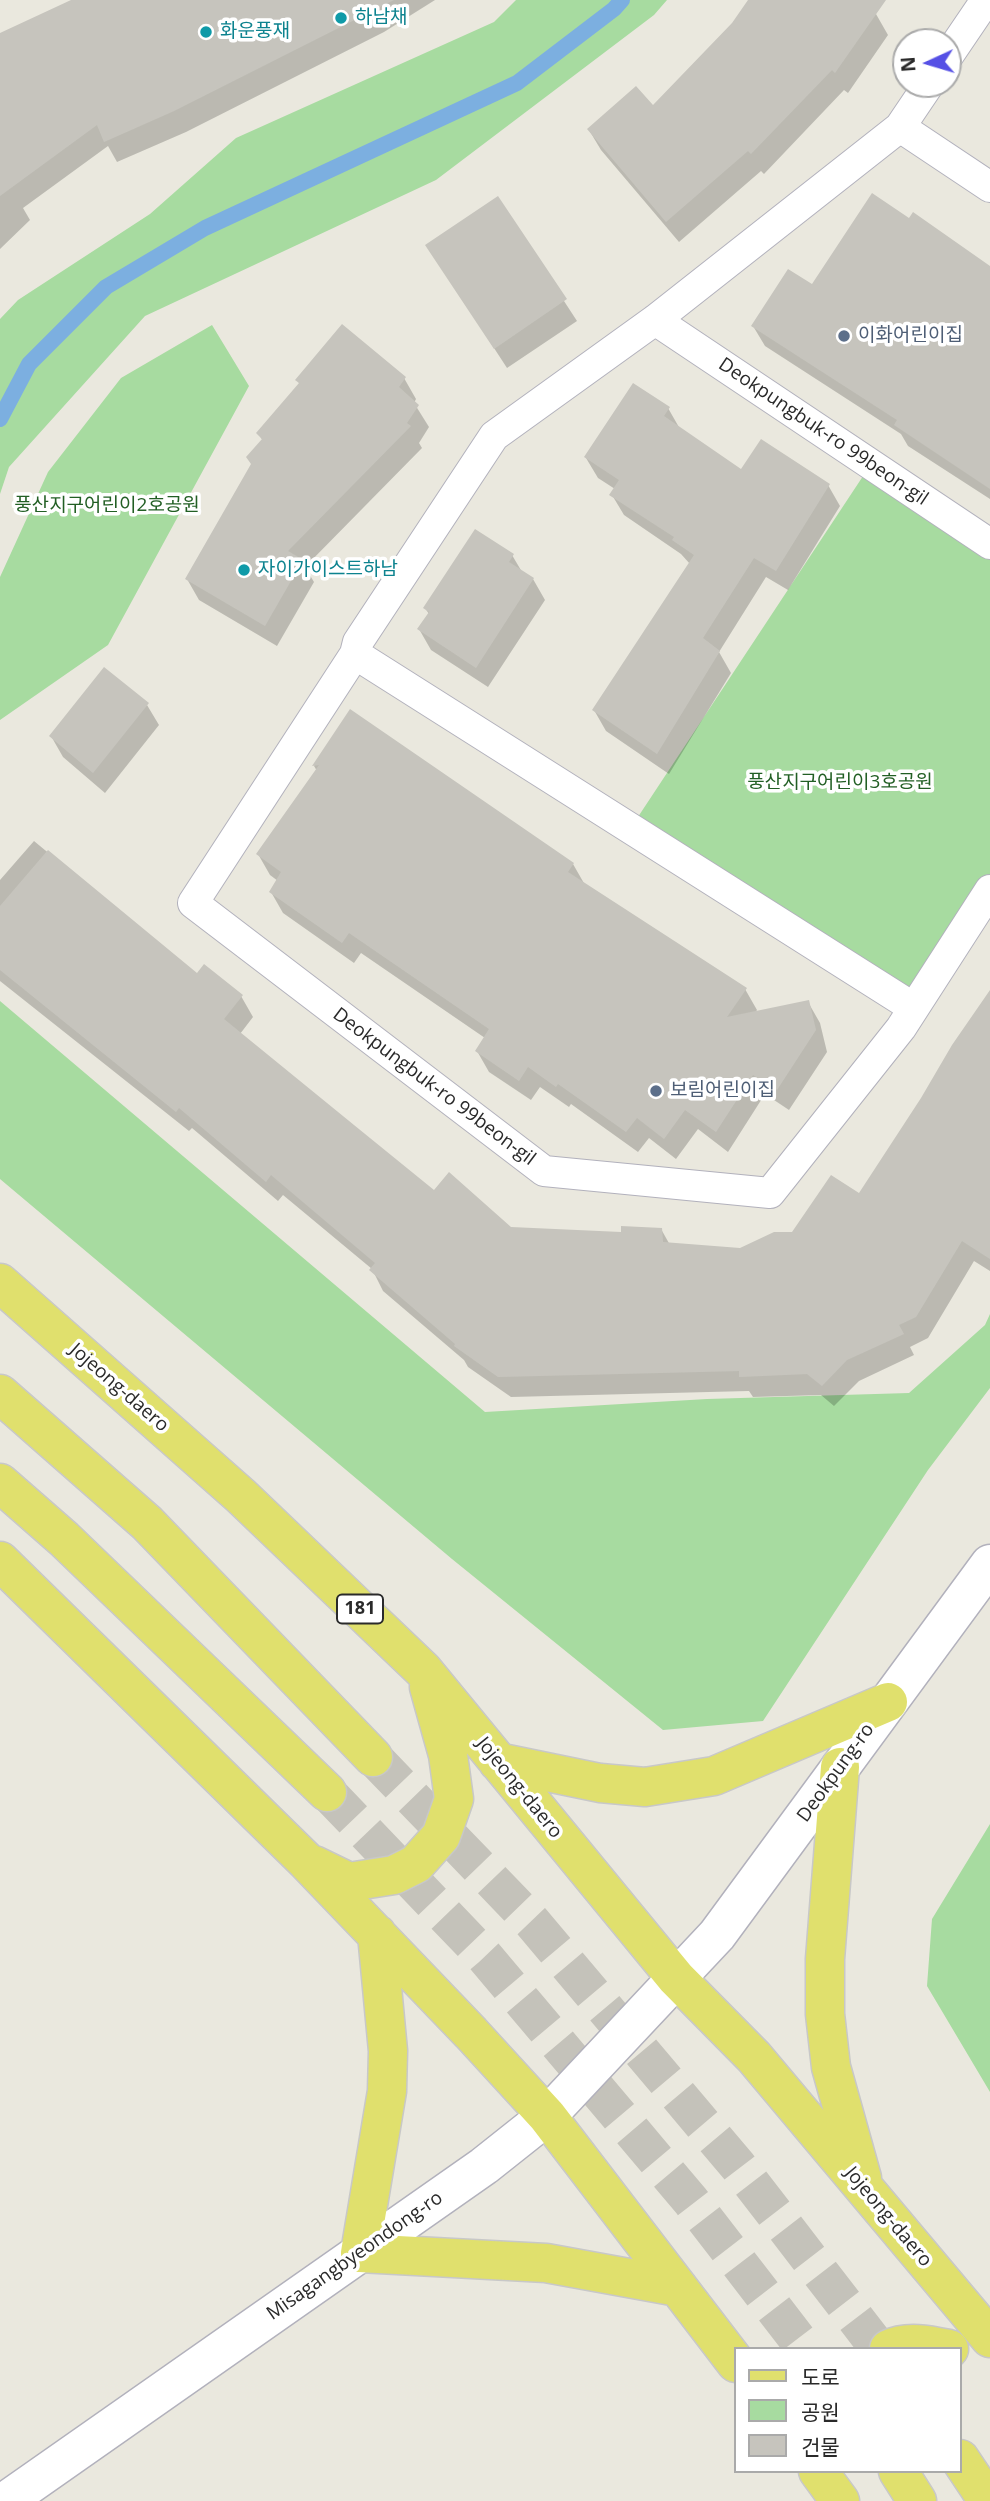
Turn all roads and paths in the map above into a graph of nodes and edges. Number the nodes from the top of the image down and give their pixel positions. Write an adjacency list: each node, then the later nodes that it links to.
1 (986, 0): 2 (lane)
2 (962, 36)
3 (920, 98): 4 (lane, Deokpungbuk-ro 99beon-gil)
4 (900, 127): 5 (lane); 6 (lane, Deokpungbuk-ro 99beon-gil)
5 (990, 187)
6 (655, 320): 7 (lane, Deokpungbuk-ro 99beon-gil); 8 (lane, Deokpungbuk-ro 99beon-gil)
7 (990, 544)
8 (355, 654): 10 (lane); 10 (lane, Deokpungbuk-ro 99beon-gil)
9 (990, 890): 10 (lane, Deokpungbuk-ro 99beon-gil)
10 (914, 1008)
11 (0, 1283): 16 (main road, Jojeong-daero / 181)
12 (0, 1394): 18 (main road)
13 (0, 1483): 21 (main road)
14 (0, 1562): 22 (main road)
15 (990, 1564): 17 (main road, Deokpung-ro)
16 (424, 1670): 19 (main road, Jojeong-daero / 181); 22 (main road)
17 (888, 1702): 19 (main road); 20 (main road, Deokpung-ro)
18 (373, 1757)
19 (498, 1762): 24 (main road, Jojeong-daero / 181)
20 (840, 1767): 24 (main road, Deokpung-ro); 26 (main road)
21 (327, 1792)
22 (306, 1861): 23 (main road)
23 (376, 1934): 25 (main road); 27 (main road)
24 (676, 1978): 25 (main road, Misagangbyeondong-ro); 26 (main road, Jojeong-daero)
25 (547, 2116): 27 (main road, Misagangbyeondong-ro); 28 (main road)
26 (865, 2190): 29 (main road, Jojeong-daero)
27 (360, 2253): 28 (main road); 37 (main road, Misagangbyeondong-ro)
28 (678, 2287): 33 (main road)
29 (990, 2338)
30 (892, 2347): 31 (main road)
31 (939, 2347)
32 (962, 2352): 34 (main road)
33 (734, 2360)
34 (990, 2360)
35 (962, 2462): 39 (main road)
36 (899, 2473): 38 (main road)
37 (6, 2501)
38 (917, 2501)
39 (988, 2501)

